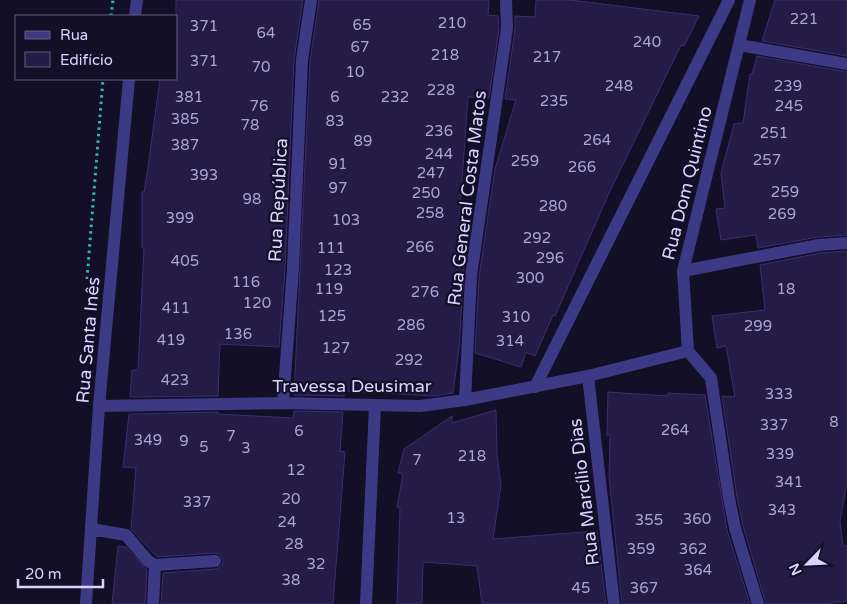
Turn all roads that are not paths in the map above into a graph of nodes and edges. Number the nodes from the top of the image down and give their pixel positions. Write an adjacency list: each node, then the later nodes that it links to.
1 (137, 0): 6 (street)
2 (311, 0): 16 (street, Rua República)
3 (506, 0): 15 (street, Rua General Costa Matos)
4 (729, 0): 14 (street, Rua Dom Quintino)
5 (750, 0): 7 (street, Rua Dom Quintino)
6 (135, 15)
7 (739, 45): 8 (street); 11 (street, Rua Dom Quintino)
8 (847, 64)
9 (129, 80): 17 (street, Rua Santa Inês)
10 (847, 243): 11 (street)
11 (684, 271): 12 (street, Rua Dom Quintino)
12 (688, 351): 13 (street, Travessa Deusimar); 26 (street)
13 (588, 376): 14 (street, Travessa Deusimar); 25 (street, Rua Marcílio Dias)
14 (535, 387): 15 (street, Travessa Deusimar)
15 (465, 400): 18 (street, Travessa Deusimar)
16 (283, 403): 17 (street, Travessa Deusimar); 18 (street, Travessa Deusimar)
17 (99, 406): 19 (street, Rua Santa Inês)
18 (375, 406): 24 (street)
19 (91, 529): 21 (street); 22 (street, Rua Santa Inês)
20 (215, 561): 21 (street)
21 (155, 565): 23 (street)
22 (86, 604)
23 (154, 604)
24 (366, 604)
25 (614, 604)
26 (758, 604)

